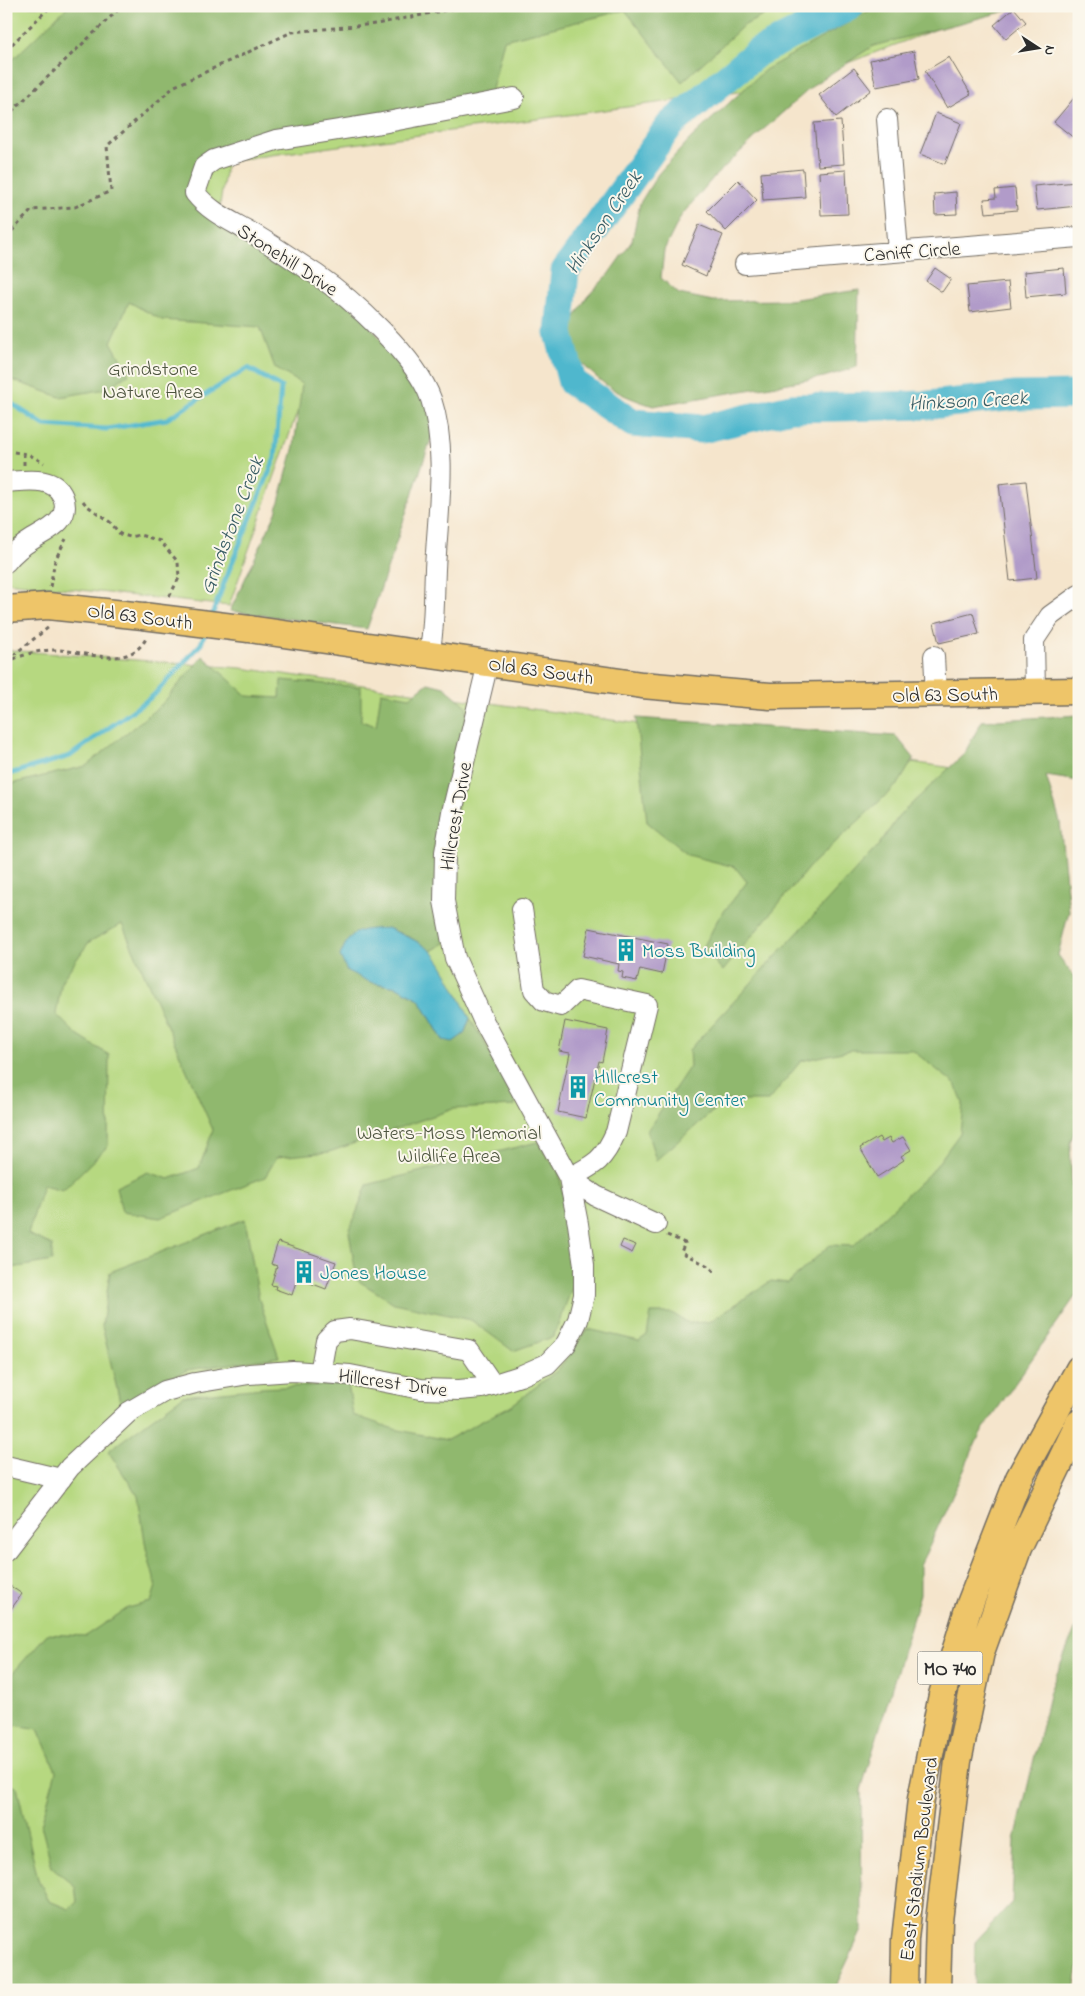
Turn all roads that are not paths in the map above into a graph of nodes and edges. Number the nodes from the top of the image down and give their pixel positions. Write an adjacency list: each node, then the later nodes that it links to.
1 (514, 98): 10 (street, Stonehill Drive)
2 (887, 119): 4 (street)
3 (1079, 237): 4 (street, Caniff Circle)
4 (898, 252): 5 (street, Caniff Circle)
5 (745, 264)
6 (6, 482): 7 (street)
7 (6, 562)
8 (1079, 595): 14 (street)
9 (6, 608): 10 (main road, Old 63 South, bridge)
10 (429, 655): 12 (main road, Old 63 South)
11 (934, 656): 15 (street)
12 (488, 662): 15 (main road, Old 63 South); 17 (street, Hillcrest Drive)
13 (1079, 691): 14 (main road, Old 63 South)
14 (1035, 692): 15 (main road, Old 63 South)
15 (936, 695)
16 (522, 909): 17 (street)
17 (568, 1178): 18 (street); 21 (street, Hillcrest Drive)
18 (656, 1224)
19 (1079, 1369): 26 (main road, East Stadium Boulevard / MO 740)
20 (320, 1373): 21 (street, Hillcrest Drive); 21 (street); 24 (street, Hillcrest Drive)
21 (493, 1385)
22 (1079, 1423): 27 (main road, East Stadium Boulevard / MO 740)
23 (6, 1466): 24 (street)
24 (61, 1479): 25 (street, Hillcrest Drive)
25 (6, 1550)
26 (904, 1990)
27 (937, 1990)

